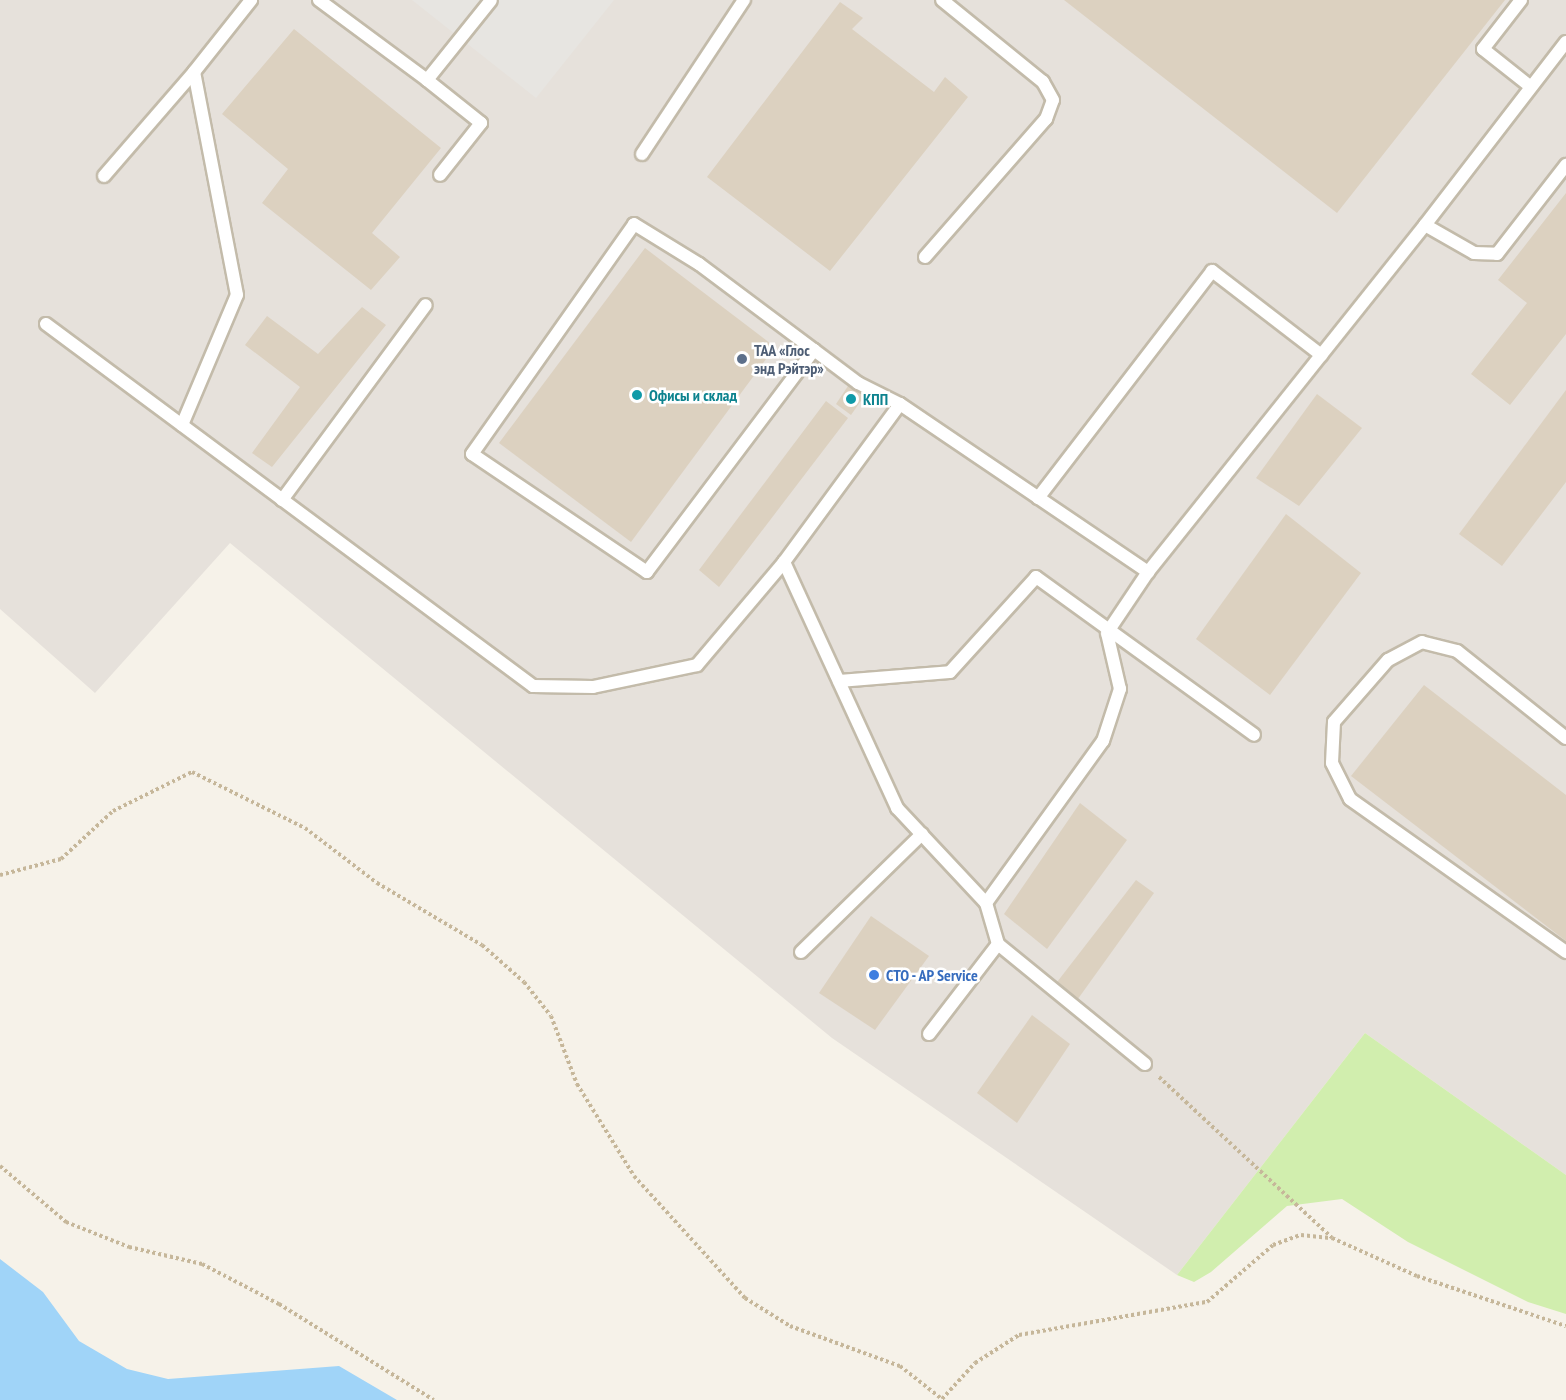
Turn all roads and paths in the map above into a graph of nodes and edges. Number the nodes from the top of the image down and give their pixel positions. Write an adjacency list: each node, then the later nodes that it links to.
1 (251, 0): 8 (lane)
2 (319, 0): 9 (lane)
3 (491, 0): 9 (lane)
4 (744, 0): 11 (lane)
5 (942, 0): 16 (lane)
6 (1521, 0): 10 (lane)
7 (1566, 42): 10 (lane)
8 (194, 72): 14 (lane); 22 (lane)
9 (427, 80): 13 (lane)
10 (1531, 87): 15 (lane)
11 (642, 154)
12 (1566, 165): 15 (lane)
13 (440, 175)
14 (104, 176)
15 (1425, 225): 20 (lane)
16 (925, 257)
17 (426, 305): 24 (lane)
18 (46, 324): 22 (lane)
19 (814, 350): 19 (lane); 21 (lane)
20 (1321, 355): 23 (lane); 26 (lane)
21 (900, 404): 23 (lane); 25 (lane)
22 (182, 425): 24 (lane)
23 (1038, 498): 26 (lane)
24 (282, 500): 25 (lane)
25 (784, 562): 28 (lane)
26 (1148, 572): 27 (lane)
27 (1107, 633): 28 (lane); 29 (lane); 33 (lane)
28 (839, 681): 31 (lane)
29 (1254, 735)
30 (1566, 738): 36 (lane)
31 (922, 834): 33 (lane); 35 (lane)
32 (0, 875): 43 (path)
33 (986, 903): 34 (lane)
34 (998, 944): 37 (lane); 38 (lane)
35 (801, 952)
36 (1566, 952)
37 (929, 1034)
38 (1146, 1064): 40 (path)
39 (0, 1166): 42 (path)
40 (1332, 1238): 41 (path); 43 (path)
41 (1566, 1326)
42 (435, 1400)
43 (941, 1400)

